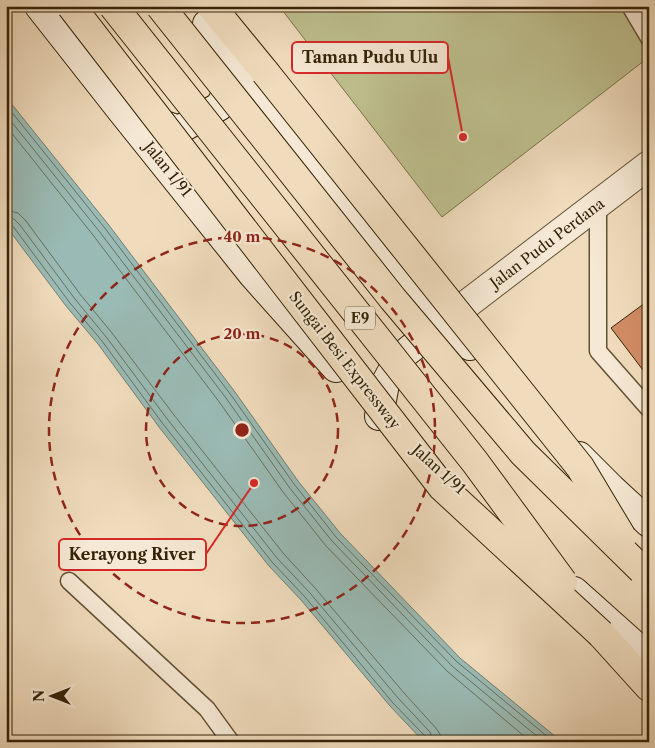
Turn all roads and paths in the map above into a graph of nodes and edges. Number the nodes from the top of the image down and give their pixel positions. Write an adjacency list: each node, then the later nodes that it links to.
1 (39, 6): 8 (street, Jalan 1/91)
2 (71, 6): 17 (highway, Sungai Besi Expressway / E9, bridge)
3 (113, 6): 17 (highway, E9, bridge)
4 (160, 6): 15 (highway, E9, bridge)
5 (630, 6): 7 (lane)
6 (204, 12): 8 (street); 11 (street); 15 (highway, E9, bridge)
7 (649, 38)
8 (120, 109): 13 (street, Jalan 1/91)
9 (649, 165): 10 (street, Jalan Pudu Perdana)
10 (598, 204): 11 (street, Jalan Pudu Perdana); 12 (lane)
11 (446, 320): 13 (street, Jalan Pudu Perdana); 14 (street)
12 (649, 409)
13 (380, 416): 18 (street, Jalan 1/91)
14 (649, 523)
15 (645, 574)
16 (70, 581): 20 (lane)
17 (601, 634): 19 (highway, Sungai Besi Expressway / E9)
18 (649, 658)
19 (649, 687)
20 (231, 742)

